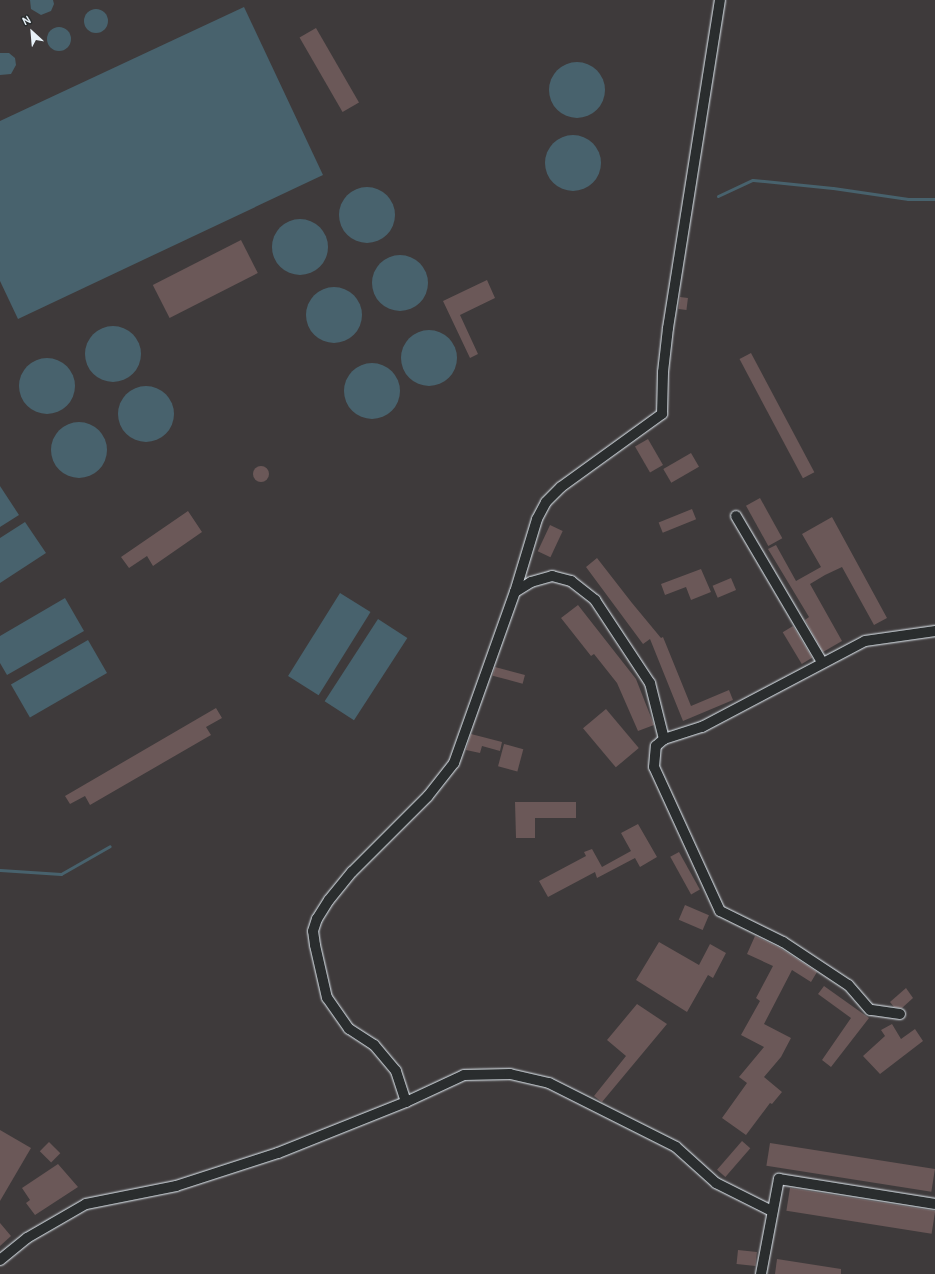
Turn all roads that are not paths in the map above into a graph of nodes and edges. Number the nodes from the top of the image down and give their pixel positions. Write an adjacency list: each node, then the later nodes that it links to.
1 (720, 0): 3 (street)
2 (736, 516): 5 (street)
3 (515, 592): 6 (street); 8 (street)
4 (935, 630): 5 (street)
5 (822, 662): 6 (street)
6 (664, 739): 7 (street)
7 (900, 1014)
8 (406, 1102): 10 (street); 11 (street)
9 (935, 1204): 10 (street)
10 (772, 1210): 12 (street)
11 (0, 1260)
12 (762, 1274)

